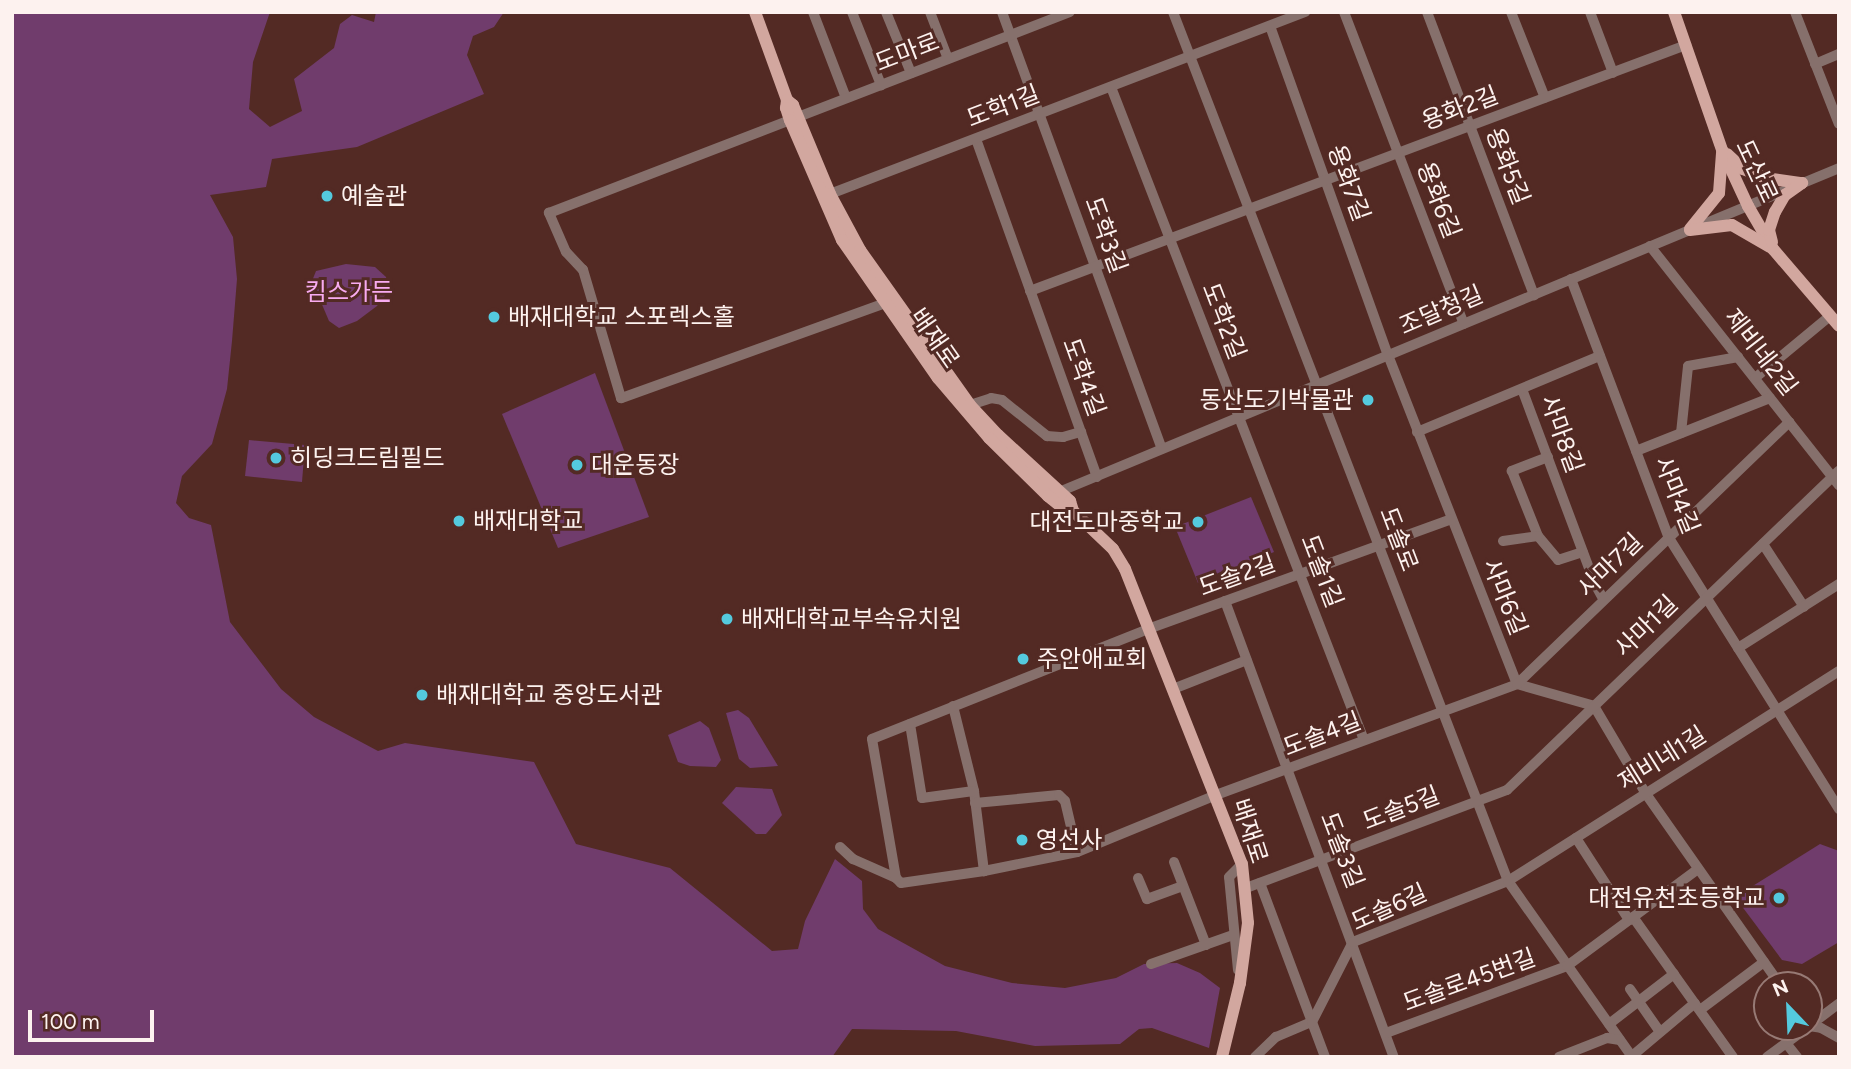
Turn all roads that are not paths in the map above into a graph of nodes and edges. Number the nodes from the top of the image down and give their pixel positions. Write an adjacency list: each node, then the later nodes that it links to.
1 (755, 12): 30 (main road, 배재로)
2 (813, 12): 27 (street)
3 (852, 12): 25 (street)
4 (886, 12): 23 (street)
5 (930, 12): 21 (street)
6 (1002, 12): 17 (street, 도학3길)
7 (1070, 12): 17 (street, 도마로)
8 (1173, 12): 20 (street, 도솔로)
9 (1305, 12): 16 (street, 도학1길)
10 (1345, 12): 35 (street, 용화6길)
11 (1427, 12): 32 (street, 용화5길)
12 (1511, 12): 28 (street)
13 (1590, 12): 24 (street)
14 (1674, 12): 18 (main road, 도산로)
15 (1796, 12): 22 (street)
16 (1270, 26): 20 (street, 도학1길); 37 (street, 용화7길)
17 (1011, 35): 21 (street, 도마로); 29 (street, 도학3길)
18 (1686, 46): 24 (street, 용화2길); 34 (main road, 도산로)
19 (1839, 54): 22 (street)
20 (1190, 57): 26 (street, 도학1길); 41 (street, 도솔로)
21 (948, 59): 23 (street, 도마로)
22 (1815, 64): 31 (street)
23 (911, 73): 25 (street, 도마로)
24 (1612, 73): 28 (street, 용화2길)
25 (881, 85): 27 (street, 도마로)
26 (1111, 87): 29 (street, 도학1길); 44 (street, 도학2길)
27 (846, 98): 30 (street, 도마로)
28 (1545, 98): 32 (street, 용화2길)
29 (1040, 114): 33 (street, 도학1길); 47 (street, 도학3길)
30 (794, 118): 39 (main road, 배재로); 43 (main road, 배재로); 51 (street, 배재로)
31 (1839, 124)
32 (1470, 126): 35 (street, 용화2길); 50 (street, 용화5길)
33 (976, 139): 39 (street, 도학1길); 49 (street, 도학4길)
34 (1723, 150): 38 (main road); 40 (main road, 도산로); 42 (main road)
35 (1399, 153): 37 (street, 용화2길); 53 (street, 용화6길)
36 (1839, 167): 38 (street, 조달청길)
37 (1325, 181): 41 (street, 용화2길); 54 (street, 용화7길)
38 (1802, 183): 40 (street, 조달청길); 46 (main road)
39 (830, 194): 43 (main road, 배재로)
40 (1748, 206): 42 (street, 조달청길); 46 (main road, 도산로)
41 (1249, 209): 44 (street); 59 (street, 도솔로)
42 (1690, 230): 45 (street, 조달청길); 46 (main road)
43 (847, 238): 51 (main road, 배재로)
44 (1169, 239): 47 (street); 63 (street, 도학2길)
45 (1650, 246): 48 (street, 조달청길); 56 (street, 제비네2길)
46 (1773, 249): 52 (main road, 도산로)
47 (1096, 267): 49 (street); 68 (street, 도학3길)
48 (1571, 279): 50 (street, 조달청길); 55 (street, 사마4길)
49 (1030, 291): 65 (street, 도학4길)
50 (1534, 295): 53 (street, 조달청길)
51 (890, 302): 57 (main road, 배재로)
52 (1834, 321): 58 (street)
53 (1464, 324): 54 (street, 조달청길)
54 (1388, 355): 59 (street, 조달청길); 66 (street, 사마6길)
55 (1600, 356): 60 (street); 69 (street, 사마4길)
56 (1738, 357): 58 (street, 제비네2길); 67 (street)
57 (942, 375): 62 (main road, 배재로); 73 (main road, 배재로)
58 (1755, 378): 61 (street, 제비네2길)
59 (1317, 385): 63 (street, 조달청길); 79 (street, 도솔로)
60 (1522, 388): 66 (street, 사마8길); 70 (street, 사마8길)
61 (1770, 398): 64 (street, 제비네2길); 67 (street)
62 (970, 405): 65 (street); 73 (main road, 배재로)
63 (1239, 418): 68 (street, 조달청길); 81 (street, 도솔1길)
64 (1789, 422): 72 (street, 제비네2길); 76 (street, 사마7길)
65 (1081, 432): 71 (street, 도학4길)
66 (1418, 432): 74 (street, 사마6길)
67 (1681, 433): 69 (street)
68 (1162, 449): 71 (street, 조달청길)
69 (1636, 451): 76 (street, 사마4길)
70 (1548, 457): 75 (street); 80 (street, 사마8길)
71 (1097, 477): 73 (street, 조달청길)
72 (1837, 478): 78 (street, 사마1길)
73 (1054, 494): 87 (main road, 배재로)
74 (1452, 519): 79 (street, 도솔2길); 91 (street, 사마6길)
75 (1538, 536): 77 (street); 80 (street)
76 (1669, 538): 83 (street, 사마4길); 84 (street, 사마7길)
77 (1503, 541)
78 (1763, 544): 83 (street, 사마1길); 86 (street)
79 (1379, 545): 81 (street, 도솔2길); 96 (street, 도솔로)
80 (1583, 552): 84 (street, 사마8길)
81 (1300, 574): 85 (street, 도솔2길); 98 (street, 도솔1길)
82 (1839, 584): 86 (street)
83 (1706, 597): 88 (street, 사마4길); 94 (street, 사마1길)
84 (1604, 600): 91 (street, 사마7길)
85 (1225, 601): 87 (street, 도솔2길); 89 (street, 도솔3길)
86 (1804, 607): 88 (street)
87 (1148, 629): 92 (main road, 배재로); 93 (street)
88 (1738, 648): 95 (street, 사마4길)
89 (1247, 660): 92 (street); 99 (street, 도솔3길)
90 (1839, 671): 95 (street, 제비네1길)
91 (1517, 684): 94 (street); 96 (street, 사마7길)
92 (1173, 689): 102 (main road, 배재로)
93 (953, 706): 97 (street); 100 (street)
94 (1594, 706): 101 (street); 103 (street, 사마1길)
95 (1777, 710): 101 (street, 제비네1길); 105 (street, 사마4길)
96 (1443, 711): 98 (street, 도솔4길); 103 (street, 도솔로)
97 (910, 723): 100 (street); 114 (street)
98 (1364, 740): 99 (street, 도솔4길)
99 (1288, 769): 102 (street, 도솔4길); 109 (street, 도솔3길)
100 (974, 791): 104 (street)
101 (1646, 794): 106 (street, 제비네1길); 112 (street)
102 (1216, 795): 108 (street, 도솔4길); 111 (main road, 배재로)
103 (1478, 802): 109 (street, 도솔5길); 116 (street, 도솔로)
104 (975, 803): 108 (street); 113 (street)
105 (1839, 809)
106 (1576, 838): 116 (street, 제비네1길); 120 (street)
107 (840, 847): 114 (street)
108 (1077, 852): 113 (street, 도솔4길)
109 (1324, 860): 117 (street, 도솔5길); 122 (street, 도솔3길)
110 (1174, 862): 118 (street)
111 (1242, 864): 119 (main road, 배재로); 121 (street)
112 (1698, 869): 120 (street, 도솔로45번길); 124 (street)
113 (984, 871): 114 (street, 도솔4길)
114 (896, 877)
115 (1138, 878): 118 (street)
116 (1508, 881): 122 (street, 도솔6길); 126 (street, 도솔로)
117 (1260, 883): 119 (street, 도솔5길); 135 (street)
118 (1183, 886): 123 (street)
119 (1246, 888): 129 (main road, 배재로)
120 (1631, 919): 126 (street, 도솔로45번길); 128 (street)
121 (1233, 935): 123 (street); 129 (street)
122 (1353, 942): 135 (street, 도솔6길); 139 (street, 도솔3길)
123 (1206, 945): 125 (street)
124 (1764, 962): 127 (street); 133 (street)
125 (1151, 964)
126 (1567, 966): 136 (street, 도솔로); 139 (street, 도솔로45번길)
127 (1770, 971)
128 (1674, 974): 131 (street); 133 (street)
129 (1240, 983): 145 (main road, 배재로)
130 (1630, 989): 131 (street)
131 (1638, 1001): 136 (street); 138 (street)
132 (1839, 1003): 134 (street)
133 (1698, 1007): 138 (street); 150 (street)
134 (1823, 1015)
135 (1312, 1022): 146 (street); 147 (street)
136 (1609, 1024): 141 (street, 도솔로)
137 (1823, 1029): 140 (street)
138 (1660, 1032): 144 (street)
139 (1386, 1034): 148 (street, 도솔3길)
140 (1839, 1038)
141 (1620, 1040): 144 (street, 도솔로); 149 (street)
142 (1789, 1041): 143 (street)
143 (1786, 1043): 151 (street); 152 (street)
144 (1632, 1056)
145 (1222, 1057)
146 (1255, 1057)
147 (1325, 1057)
148 (1394, 1057)
149 (1559, 1057)
150 (1733, 1057)
151 (1768, 1057)
152 (1797, 1057)

